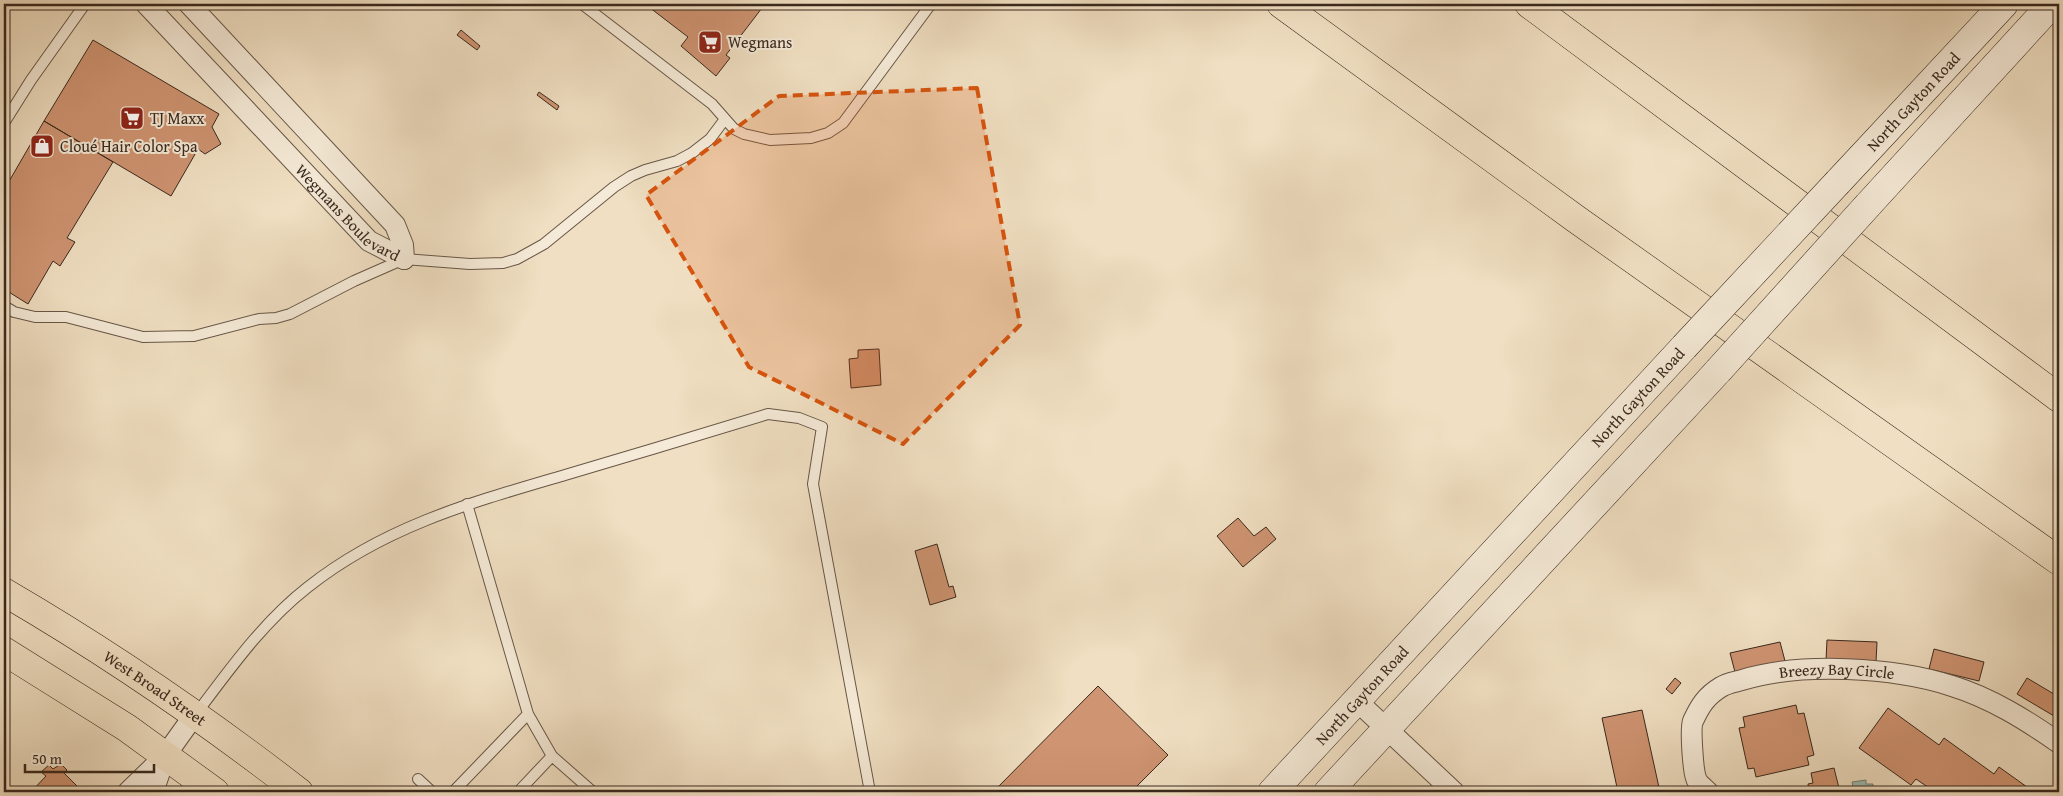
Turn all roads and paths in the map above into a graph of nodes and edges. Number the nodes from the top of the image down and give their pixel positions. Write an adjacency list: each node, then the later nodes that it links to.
1 (85, 4): 11 (lane)
2 (146, 4): 12 (street, Wegmans Boulevard)
3 (189, 4): 12 (street, Wegmans Boulevard)
4 (582, 4): 10 (lane)
5 (931, 4): 10 (lane)
6 (1281, 4): 16 (main road)
7 (1529, 4): 14 (main road)
8 (2004, 4): 19 (main road, North Gayton Road, bridge)
9 (2052, 4): 22 (main road, bridge)
10 (725, 119): 12 (lane)
11 (4, 123)
12 (404, 259): 13 (lane)
13 (4, 306)
14 (2059, 398)
15 (467, 504): 20 (lane); 21 (lane); 35 (lane)
16 (2059, 561)
17 (4, 592): 20 (main road, West Broad Street)
18 (4, 651): 24 (main road)
19 (1357, 701): 22 (street); 36 (main road, North Gayton Road)
20 (195, 714): 24 (street); 30 (main road, West Broad Street)
21 (528, 714): 25 (lane); 32 (lane)
22 (1387, 729): 37 (main road); 38 (street)
23 (2059, 743): 39 (street, Breezy Bay Circle)
24 (165, 756): 27 (street); 28 (street); 29 (main road)
25 (552, 756): 33 (lane); 34 (lane)
26 (418, 779): 31 (lane)
27 (128, 792)
28 (153, 792)
29 (215, 792)
30 (299, 792)
31 (432, 792)
32 (453, 792)
33 (518, 792)
34 (593, 792)
35 (870, 792)
36 (1272, 792)
37 (1328, 792)
38 (1454, 792)
39 (1708, 792)

